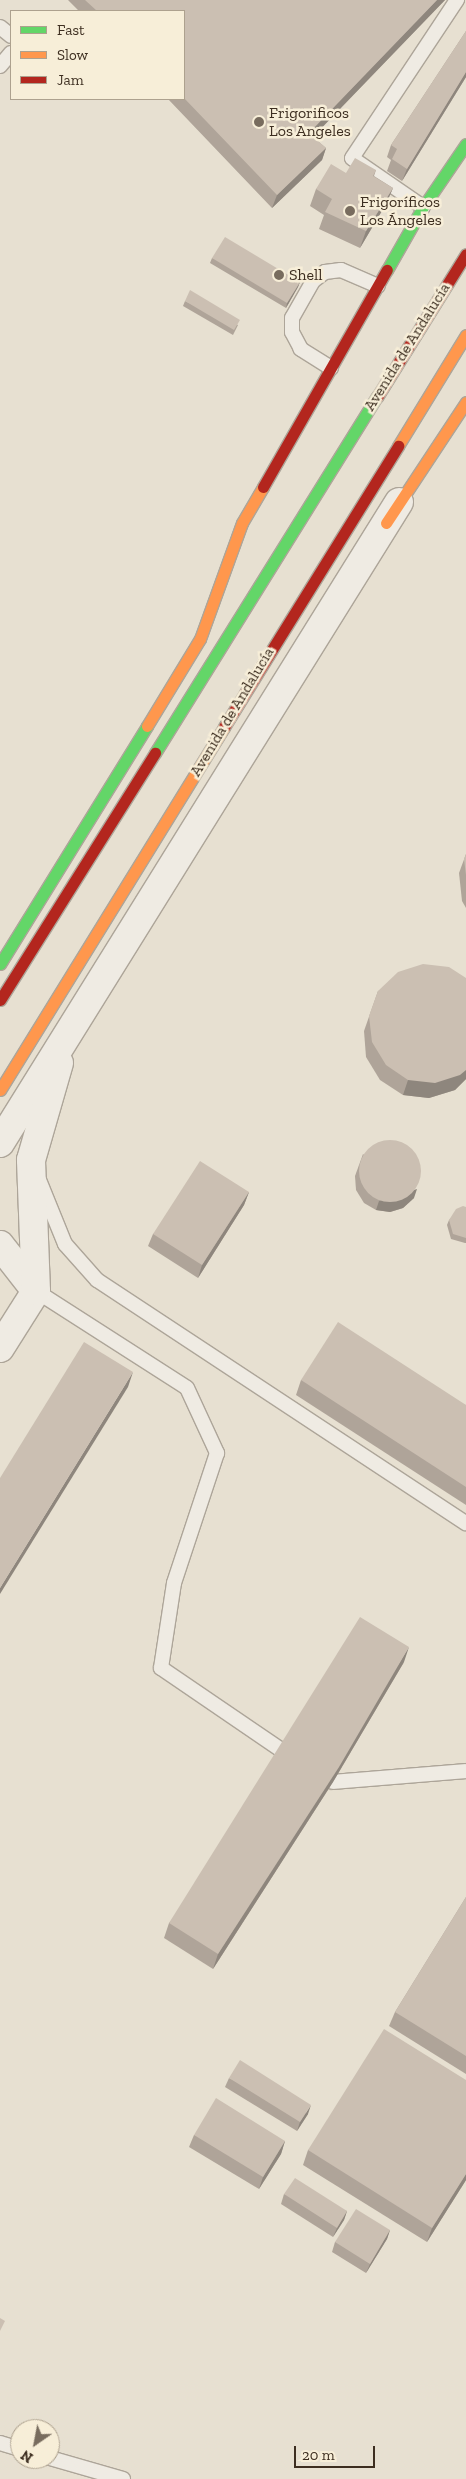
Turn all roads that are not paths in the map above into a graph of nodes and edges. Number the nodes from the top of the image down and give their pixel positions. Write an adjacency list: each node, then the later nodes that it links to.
1 (457, 0): 7 (lane)
2 (0, 27): 3 (lane)
3 (10, 35)
4 (10, 54): 5 (lane)
5 (0, 66)
6 (466, 144): 7 (main road)
7 (423, 207): 9 (main road)
8 (466, 254): 16 (main road, Avenida de Andalucía)
9 (378, 286): 11 (main road); 11 (lane)
10 (466, 335): 22 (main road, Avenida de Andalucía)
11 (331, 368): 15 (main road)
12 (466, 392): 14 (street)
13 (466, 402): 14 (main road)
14 (386, 523): 21 (street)
15 (200, 639): 16 (street); 18 (main road)
16 (156, 751): 17 (main road, Avenida de Andalucía)
17 (29, 952): 19 (street); 20 (main road, Avenida de Andalucía)
18 (0, 964)
19 (0, 986)
20 (0, 1000)
21 (68, 1031): 23 (street); 24 (street)
22 (0, 1090)
23 (0, 1142)
24 (31, 1160): 26 (street); 28 (lane)
25 (0, 1245): 26 (street)
26 (36, 1291): 27 (street); 29 (lane)
27 (0, 1348)
28 (466, 1523)
29 (281, 1750)
30 (466, 1771): 31 (lane)
31 (334, 1782)
32 (60, 2461): 33 (lane)
33 (123, 2479)

